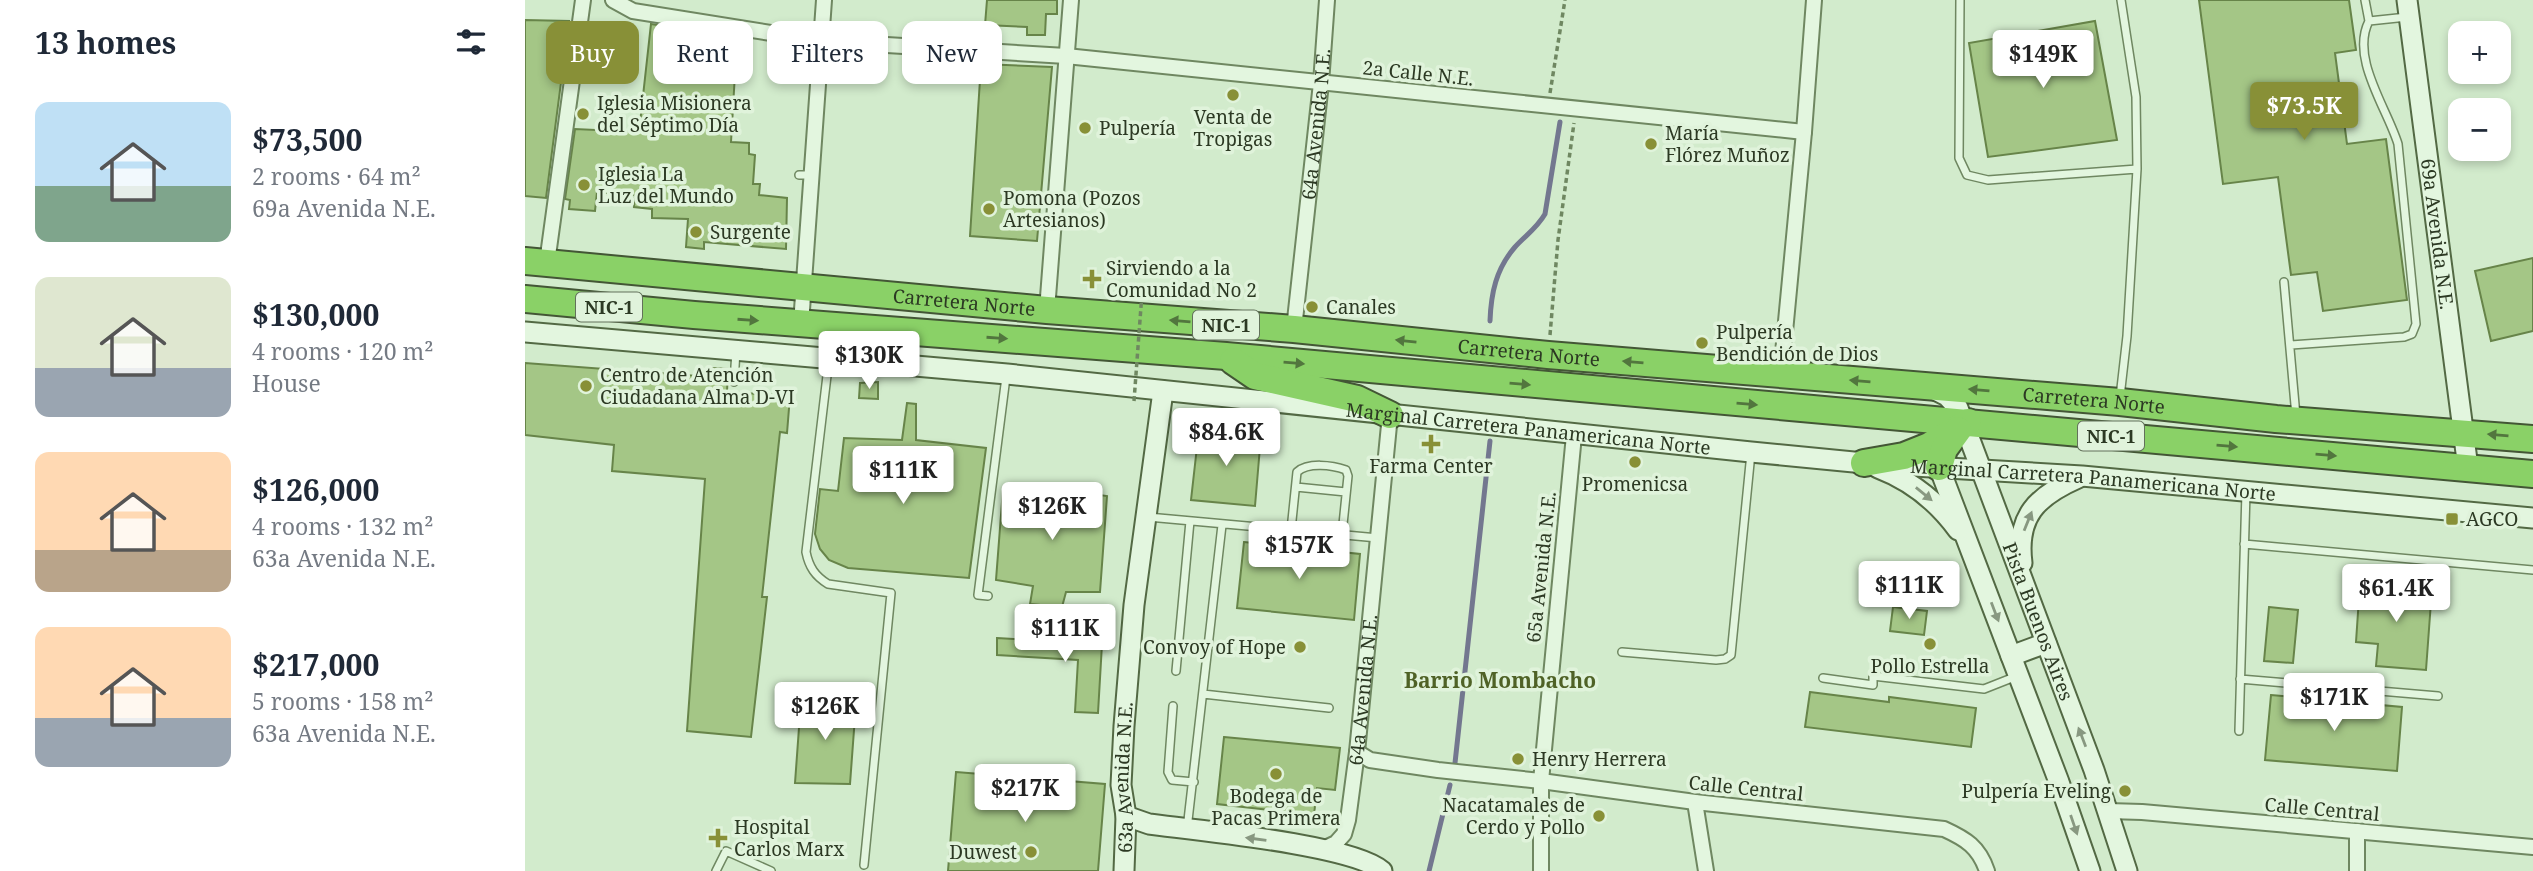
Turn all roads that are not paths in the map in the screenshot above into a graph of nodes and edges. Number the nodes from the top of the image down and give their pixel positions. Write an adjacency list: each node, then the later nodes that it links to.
1 (583, 0): 20 (street)
2 (613, 0): 13 (street, 2a Calle N.E.)
3 (824, 0): 11 (street)
4 (1071, 0): 15 (street)
5 (1327, 0): 16 (street, 64a Avenida N.E.)
6 (1814, 0): 18 (street)
7 (1960, 0): 19 (lane)
8 (2121, 0): 19 (lane)
9 (2365, 0): 12 (lane)
10 (2409, 8): 12 (lane); 41 (street, 69a Avenida N.E.)
11 (822, 21)
12 (2369, 21): 28 (lane)
13 (767, 32)
14 (888, 45): 15 (street, 2a Calle N.E.)
15 (1066, 56): 16 (street, 2a Calle N.E.); 24 (street)
16 (1321, 83): 18 (street, 2a Calle N.E.); 26 (street, 64a Avenida N.E.)
17 (811, 84): 22 (street)
18 (1804, 132): 33 (street)
19 (2137, 169): 37 (lane)
20 (536, 262): 22 (highway, Carretera Norte / NIC-1)
21 (2284, 282): 28 (lane)
22 (803, 288): 24 (highway, Carretera Norte / NIC-1); 25 (street)
23 (525, 299): 25 (highway, Carretera Norte / NIC-1, one-way to 25)
24 (1047, 310): 26 (highway, Carretera Norte / NIC-1, one-way to 24)
25 (801, 324): 30 (highway, Carretera Norte / NIC-1, one-way to 30)
26 (1294, 329): 33 (highway, Carretera Norte / NIC-1, one-way to 26)
27 (525, 332): 29 (street, Marginal Carretera Panamericana Norte)
28 (2291, 345): 39 (lane)
29 (736, 350): 31 (street, Marginal Carretera Panamericana Norte); 34 (lane)
30 (1226, 356): 38 (highway); 40 (highway, Carretera Norte / NIC-1, one-way to 40)
31 (829, 359): 32 (street, Marginal Carretera Panamericana Norte); 88 (lane)
32 (1007, 374): 36 (street, Marginal Carretera Panamericana Norte); 65 (lane)
33 (1781, 374): 35 (highway, Carretera Norte / NIC-1, one-way to 33)
34 (734, 382)
35 (1928, 386): 37 (highway, Carretera Norte / NIC-1, one-way to 35); 40 (street, Pista Buenos Aires)
36 (1163, 391): 38 (street, Marginal Carretera Panamericana Norte); 54 (street, 63a Avenida N.E.)
37 (2120, 402): 39 (highway, Carretera Norte / NIC-1)
38 (1390, 415): 42 (street, Marginal Carretera Panamericana Norte); 60 (street, 64a Avenida N.E.)
39 (2286, 419): 40 (highway); 41 (highway, Carretera Norte / NIC-1)
40 (1964, 424): 45 (highway); 46 (highway); 47 (highway, Carretera Norte / NIC-1, one-way to 47); 48 (street, Pista Buenos Aires)
41 (2464, 432): 43 (highway, Carretera Norte / NIC-1, one-way to 41); 47 (street, 69a Avenida N.E.)
42 (1574, 435): 44 (street, Marginal Carretera Panamericana Norte); 79 (street, 65a Avenida N.E.)
43 (2533, 439)
44 (1751, 452): 45 (street, Marginal Carretera Panamericana Norte); 67 (lane)
45 (1864, 463): 46 (street, Marginal Carretera Panamericana Norte); 62 (street, one-way to 62)
46 (1939, 467): 48 (street, Marginal Carretera Panamericana Norte); 62 (street, Pista Buenos Aires)
47 (2468, 468): 49 (highway, Carretera Norte / NIC-1)
48 (1981, 469): 50 (street, Marginal Carretera Panamericana Norte); 64 (street, Pista Buenos Aires)
49 (2533, 474)
50 (2082, 476): 52 (street, Marginal Carretera Panamericana Norte); 64 (street, one-way to 50)
51 (1296, 487): 53 (lane); 53 (lane); 58 (lane)
52 (2246, 491): 55 (street, Marginal Carretera Panamericana Norte); 61 (lane)
53 (1346, 492): 59 (lane)
54 (1147, 517): 56 (lane); 83 (street, 63a Avenida N.E.)
55 (2533, 517)
56 (1190, 521): 57 (lane); 69 (lane)
57 (1222, 525): 58 (lane); 73 (lane)
58 (1291, 530): 59 (lane)
59 (1342, 534): 60 (lane)
60 (1378, 538): 78 (street, 64a Avenida N.E.)
61 (2244, 544): 63 (lane); 72 (lane)
62 (1971, 548): 68 (street, Pista Buenos Aires, one-way to 68)
63 (2533, 570)
64 (2025, 588): 66 (street, Pista Buenos Aires)
65 (988, 596)
66 (2046, 643): 68 (street); 82 (street, Pista Buenos Aires, one-way to 66)
67 (1622, 652)
68 (2011, 656): 70 (street, Pista Buenos Aires)
69 (1176, 671)
70 (2018, 676): 71 (lane); 96 (street, Pista Buenos Aires, one-way to 96)
71 (1823, 678)
72 (2240, 679): 74 (lane); 77 (lane)
73 (1203, 694): 76 (lane); 80 (lane)
74 (2438, 696)
75 (1173, 706): 80 (lane)
76 (1329, 708)
77 (2239, 732)
78 (1357, 752): 79 (street, Calle Central); 87 (street, 64a Avenida N.E.)
79 (1541, 781): 81 (street, Calle Central); 93 (street, 65a Avenida N.E.)
80 (1194, 782): 84 (lane)
81 (1695, 802): 94 (street); 95 (street, Calle Central)
82 (2108, 811): 85 (street, Calle Central); 97 (street, Pista Buenos Aires)
83 (1126, 816): 84 (street); 91 (street, 63a Avenida N.E.)
84 (1187, 829): 87 (street, one-way to 84)
85 (2357, 831): 86 (street, Calle Central); 98 (street)
86 (2533, 847)
87 (1324, 849): 92 (street)
88 (864, 865)
89 (716, 871): 90 (lane)
90 (771, 871)
91 (1124, 871)
92 (1382, 871)
93 (1541, 871)
94 (1706, 871)
95 (1986, 871)
96 (2090, 871)
97 (2127, 871)
98 (2357, 871)

